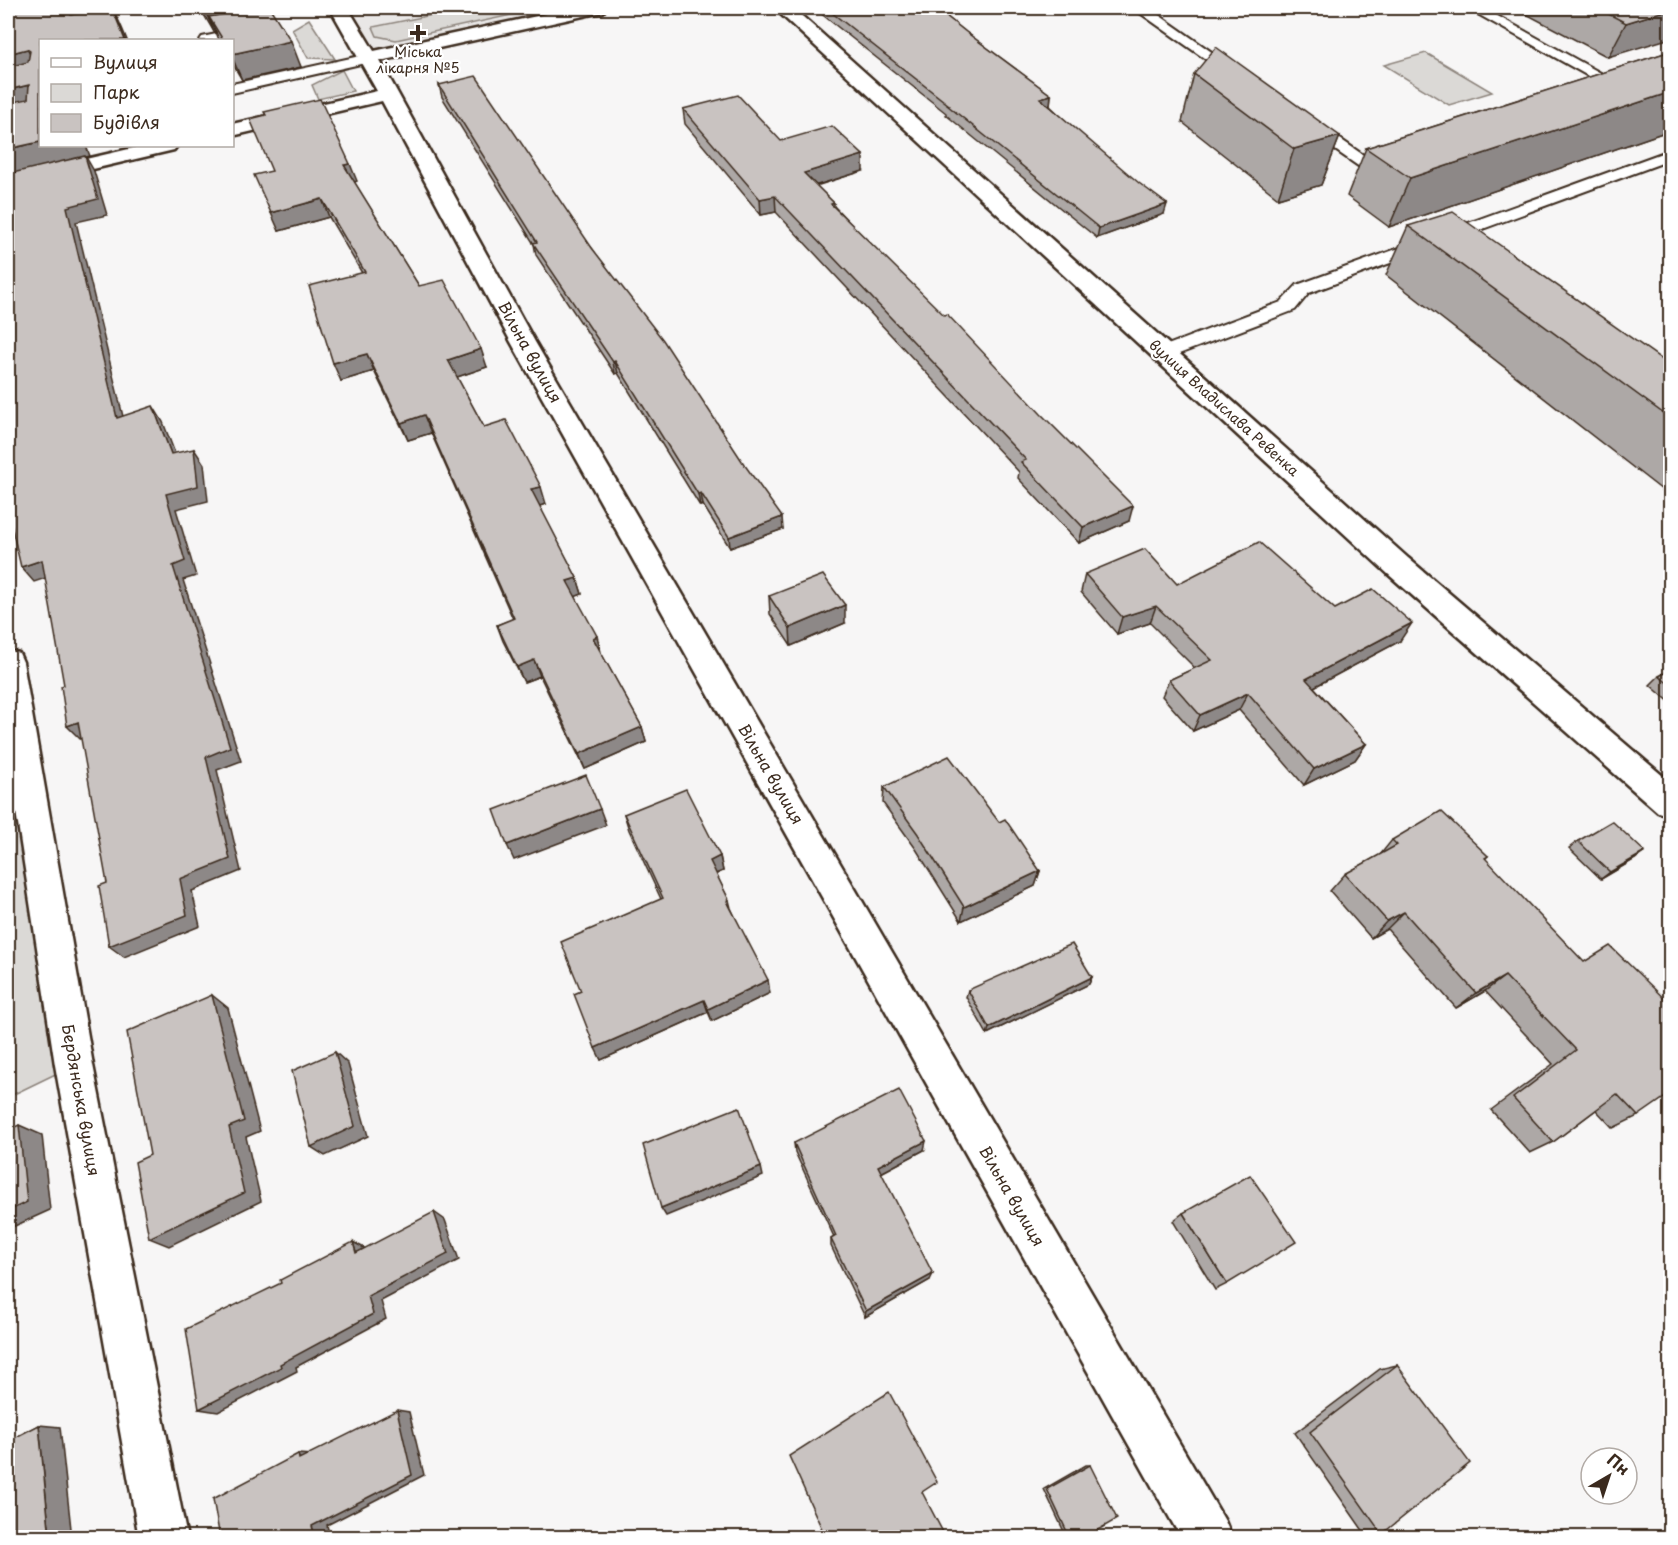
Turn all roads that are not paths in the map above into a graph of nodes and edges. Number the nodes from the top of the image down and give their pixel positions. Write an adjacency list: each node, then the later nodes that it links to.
1 (339, 8): 8 (street, Вільна вулиця)
2 (597, 8): 8 (street)
3 (783, 8): 21 (street, вулиця Владислава Ревенка)
4 (1140, 8): 9 (lane)
5 (1474, 8): 12 (lane)
6 (262, 28): 7 (lane)
7 (212, 39)
8 (369, 58): 10 (lane); 11 (street, Вільна вулиця)
9 (1245, 80)
10 (234, 89)
11 (388, 94): 14 (street); 25 (street, Вільна вулиця)
12 (1596, 94)
13 (1293, 114): 17 (lane)
14 (234, 130)
15 (163, 147): 18 (street)
16 (1671, 155): 19 (lane)
17 (1404, 156)
18 (8, 183)
19 (1454, 235): 20 (lane); 21 (lane)
20 (1474, 249)
21 (1164, 353): 23 (street, вулиця Владислава Ревенка)
22 (8, 662): 24 (street, Бердянська вулиця)
23 (1665, 790)
24 (163, 1538)
25 (1208, 1538)

